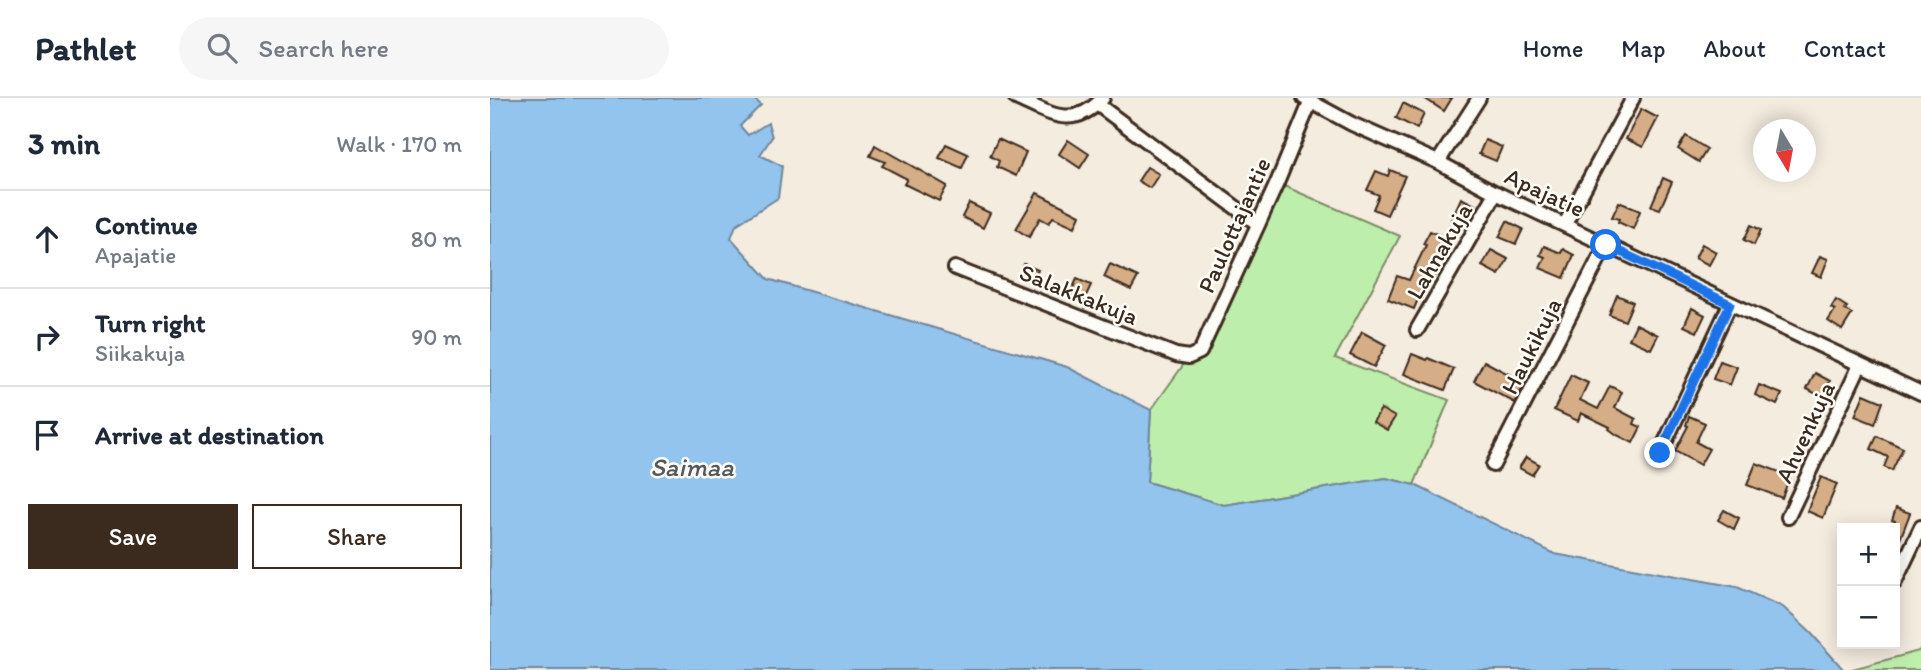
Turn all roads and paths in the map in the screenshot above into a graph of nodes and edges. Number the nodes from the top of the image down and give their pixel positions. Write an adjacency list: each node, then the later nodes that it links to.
1 (1016, 98): 5 (street)
2 (1479, 98): 6 (street)
3 (1633, 98): 9 (street)
4 (1307, 100): 6 (street, Apajatie); 8 (street, Paulottajantie)
5 (1100, 101): 8 (street)
6 (1438, 162): 7 (street, Apajatie)
7 (1496, 193): 9 (street, Apajatie); 13 (street, Lahnakuja)
8 (1258, 224): 14 (street, Paulottajantie)
9 (1565, 224): 10 (street, Apajatie)
10 (1606, 245): 12 (street, Apajatie); 18 (street, Haukikuja)
11 (955, 268): 14 (street, Salakkakuja)
12 (1730, 304): 15 (street, Apajatie); 17 (street)
13 (1417, 330)
14 (1189, 357)
15 (1860, 365): 16 (street, Apajatie); 19 (street, Ahvenkuja)
16 (1921, 393)
17 (1660, 453)
18 (1493, 465)
19 (1788, 517)
20 (1921, 527): 21 (street)
21 (1900, 571)

